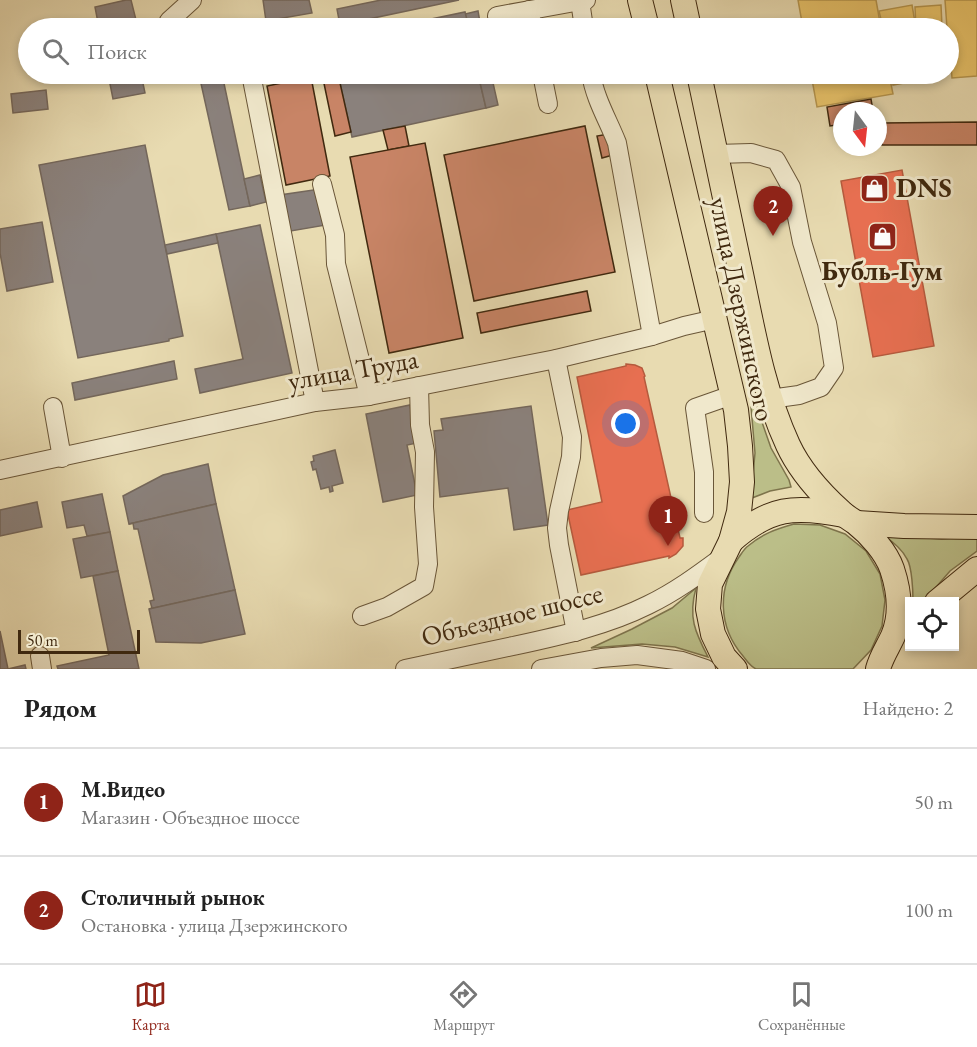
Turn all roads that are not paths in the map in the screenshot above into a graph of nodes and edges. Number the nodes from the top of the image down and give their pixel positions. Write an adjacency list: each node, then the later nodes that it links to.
1 (192, 0): 7 (street)
2 (640, 0): 10 (main road)
3 (683, 0): 11 (main road)
4 (583, 1): 5 (street); 9 (street)
5 (529, 10): 6 (street); 8 (street)
6 (497, 16)
7 (172, 18)
8 (531, 18)
9 (584, 18)
10 (644, 18)
11 (687, 18)
12 (253, 84): 27 (street)
13 (544, 84): 17 (street)
14 (593, 84): 21 (street)
15 (659, 84): 20 (main road, улица Дзержинского)
16 (701, 84): 18 (main road, улица Дзержинского)
17 (548, 104)
18 (716, 154): 26 (main road, улица Дзержинского); 26 (street)
19 (322, 184): 25 (street)
20 (715, 319): 21 (street, улица Труда); 24 (main road, улица Дзержинского)
21 (652, 336): 22 (street, улица Труда)
22 (555, 359): 23 (street, улица Труда); 38 (street)
23 (419, 386): 25 (street, улица Труда); 37 (street)
24 (732, 395): 31 (street); 34 (main road, улица Дзержинского)
25 (369, 396): 27 (street, улица Труда)
26 (770, 399): 32 (main road, улица Дзержинского)
27 (315, 402): 29 (street, улица Труда)
28 (53, 408): 29 (street)
29 (62, 458): 30 (street, улица Труда)
30 (0, 470)
31 (704, 513)
32 (850, 519): 33 (main road); 34 (main road); 41 (main road, улица Дзержинского)
33 (977, 527)
34 (727, 549): 38 (street, Объездное шоссе); 45 (main road, улица Дзержинского)
35 (977, 569): 36 (main road)
36 (944, 597)
37 (363, 616)
38 (576, 632): 42 (street, Объездное шоссе)
39 (905, 634): 41 (main road)
40 (602, 663): 43 (street); 44 (street)
41 (876, 666)
42 (405, 669)
43 (541, 669)
44 (706, 669)
45 (735, 669)

